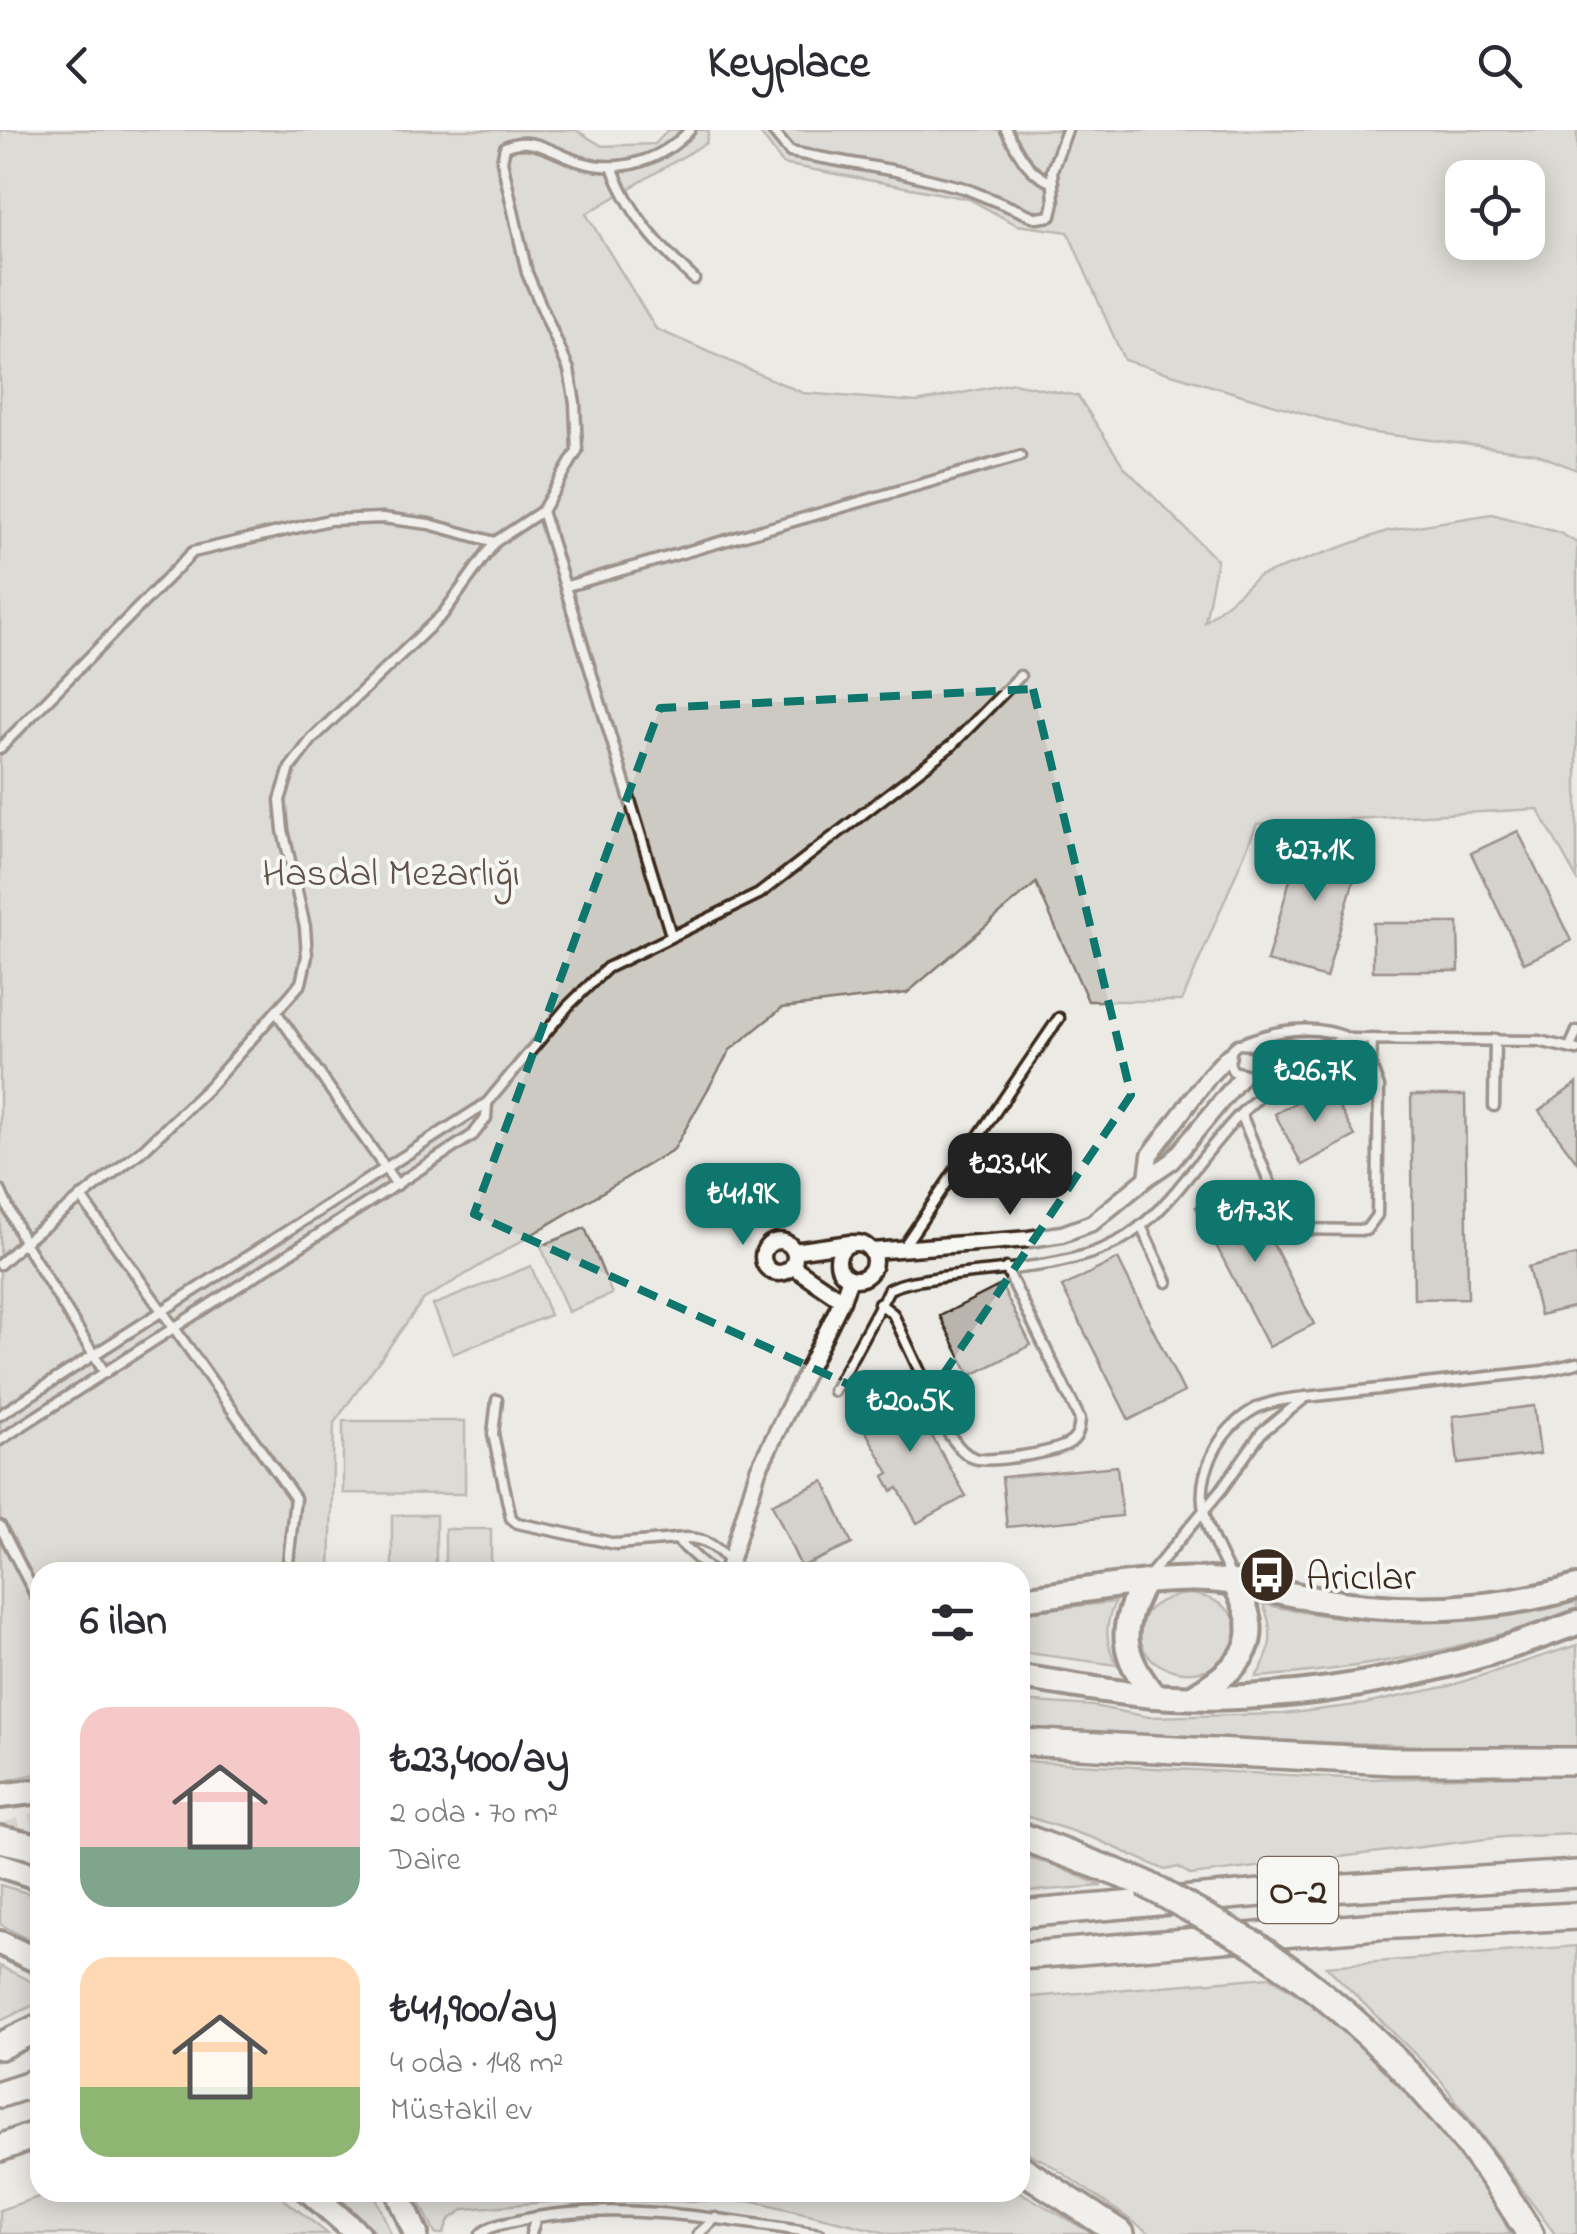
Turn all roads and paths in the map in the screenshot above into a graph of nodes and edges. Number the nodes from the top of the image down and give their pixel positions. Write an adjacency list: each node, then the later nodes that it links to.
1 (690, 130): 5 (lane)
2 (772, 130): 6 (lane)
3 (1006, 130): 6 (lane)
4 (1067, 130): 6 (lane)
5 (612, 167): 7 (lane); 9 (lane)
6 (1053, 183)
7 (694, 279)
8 (1020, 456): 11 (lane)
9 (542, 511): 10 (lane); 11 (lane)
10 (494, 542): 13 (lane); 15 (lane)
11 (567, 586): 14 (lane)
12 (1020, 676): 14 (lane)
13 (0, 748)
14 (670, 935): 27 (lane)
15 (276, 1013): 30 (lane); 34 (lane)
16 (1059, 1018): 38 (lane)
17 (1577, 1031): 22 (lane)
18 (1350, 1038): 19 (lane); 21 (lane); 25 (lane)
19 (1372, 1038): 20 (lane); 24 (lane)
20 (1494, 1039): 22 (lane); 28 (lane)
21 (1243, 1042): 23 (lane); 25 (lane)
22 (1573, 1049)
23 (1228, 1056): 26 (lane); 31 (street)
24 (1371, 1066): 29 (lane); 29 (lane)
25 (1258, 1070): 26 (lane)
26 (1242, 1076): 31 (street)
27 (486, 1103): 30 (lane); 32 (lane)
28 (1494, 1106)
29 (1241, 1114): 35 (lane)
30 (386, 1170): 32 (lane); 46 (lane)
31 (1147, 1178): 38 (street)
32 (397, 1185): 47 (lane)
33 (0, 1190): 36 (lane)
34 (80, 1197): 36 (lane); 46 (lane)
35 (1140, 1226): 41 (lane); 43 (lane)
36 (24, 1242): 40 (lane); 48 (lane)
37 (850, 1243): 39 (street); 42 (street); 44 (street)
38 (902, 1248): 39 (street)
39 (872, 1251): 42 (street)
40 (0, 1264)
41 (1006, 1268): 45 (lane); 45 (lane)
42 (850, 1278): 44 (street)
43 (1167, 1282)
44 (842, 1300): 62 (street)
45 (879, 1304): 51 (lane)
46 (163, 1312): 47 (lane); 48 (lane)
47 (174, 1329): 50 (lane); 59 (lane)
48 (94, 1356): 50 (lane); 54 (lane)
49 (1577, 1363): 52 (lane)
50 (104, 1373): 55 (lane)
51 (834, 1392)
52 (1306, 1397): 56 (lane); 56 (lane)
53 (497, 1400): 58 (lane)
54 (0, 1415)
55 (0, 1440)
56 (1203, 1508): 63 (lane); 65 (lane)
57 (0, 1526): 64 (lane)
58 (676, 1539): 60 (lane); 61 (lane)
59 (289, 1562)
60 (712, 1562)
61 (721, 1562)
62 (727, 1562)
63 (1233, 1582): 65 (main road); 66 (main road); 71 (main road)
64 (30, 1584)
65 (1143, 1584): 67 (main road); 70 (main road)
66 (1577, 1587)
67 (1030, 1597)
68 (1577, 1623): 71 (main road)
69 (1030, 1678): 70 (main road)
70 (1154, 1696): 71 (main road)
71 (1191, 1698)
72 (1030, 1743): 73 (highway)
73 (1577, 1760)
74 (30, 1792): 75 (main road)
75 (0, 1796)
76 (0, 1840): 78 (highway)
77 (1030, 1840): 106 (highway, bridge)
78 (30, 1846)
79 (0, 1865): 81 (main road)
80 (1577, 1874): 82 (highway, O-2)
81 (30, 1875)
82 (1030, 1913)
83 (1577, 1916): 85 (highway, O-2)
84 (0, 1943): 86 (main road)
85 (1030, 1955)
86 (30, 1957)
87 (30, 2032): 88 (highway)
88 (0, 2046)
89 (30, 2084): 90 (highway)
90 (0, 2094)
91 (30, 2138): 93 (highway)
92 (30, 2149): 93 (highway)
93 (0, 2152)
94 (1030, 2175): 105 (highway)
95 (321, 2202): 99 (main road)
96 (402, 2202): 100 (main road)
97 (536, 2216): 98 (lane); 101 (lane); 102 (lane)
98 (716, 2218): 103 (lane); 104 (lane)
99 (358, 2234)
100 (416, 2234)
101 (482, 2234)
102 (531, 2234)
103 (698, 2234)
104 (816, 2234)
105 (1120, 2234)
106 (1530, 2234)

